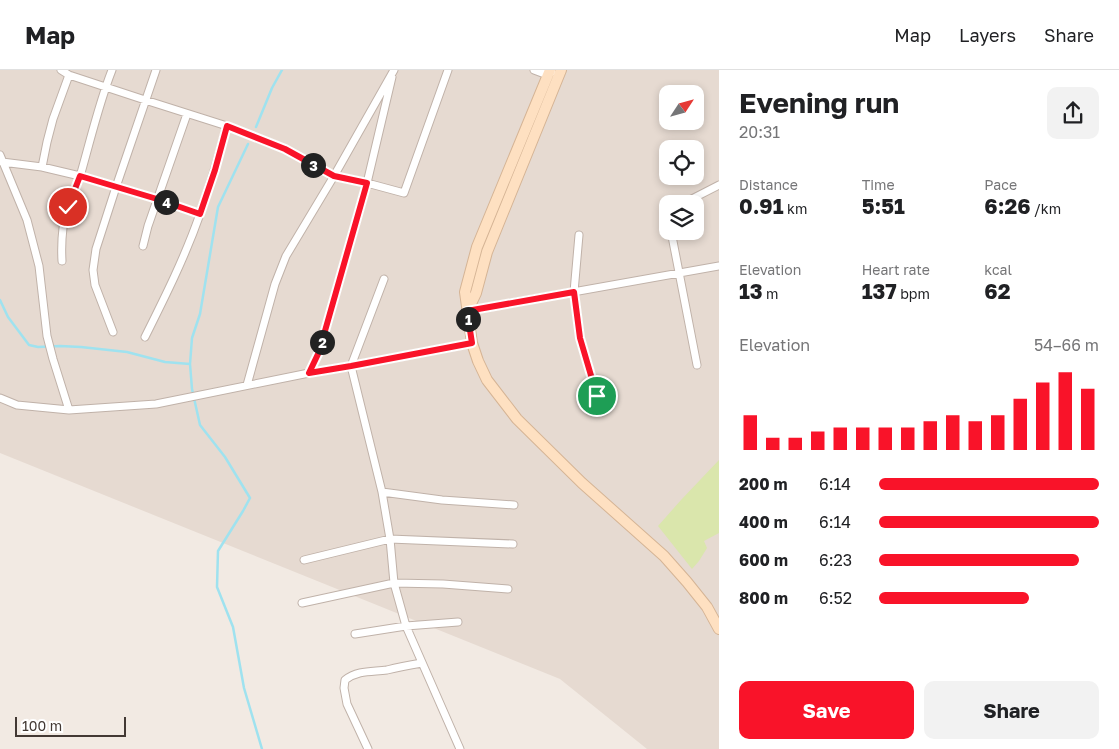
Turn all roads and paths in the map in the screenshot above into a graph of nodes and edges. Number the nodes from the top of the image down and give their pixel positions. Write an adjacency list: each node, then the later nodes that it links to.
1 (61, 70): 9 (street)
2 (112, 70): 10 (street)
3 (156, 70): 11 (street)
4 (394, 70): 17 (street); 19 (street)
5 (448, 70): 19 (street)
6 (534, 70): 8 (street)
7 (561, 70): 8 (street); 18 (main road)
8 (550, 71): 18 (main road)
9 (69, 75): 10 (street); 15 (street)
10 (105, 87): 11 (street); 16 (street)
11 (145, 100): 12 (street); 21 (street)
12 (187, 114): 13 (street); 23 (street)
13 (227, 126): 17 (street); 24 (street)
14 (1, 159): 15 (street); 43 (street)
15 (42, 167): 16 (street)
16 (80, 176): 21 (street); 28 (street)
17 (334, 176): 19 (street); 40 (street)
18 (510, 179): 33 (main road)
19 (367, 183): 39 (street)
20 (719, 185): 22 (street)
21 (116, 187): 23 (street); 34 (street)
22 (700, 195)
23 (157, 199): 24 (street); 27 (street)
24 (200, 214): 35 (street)
25 (579, 236): 32 (street)
26 (673, 240): 30 (street)
27 (143, 246)
28 (62, 261)
29 (719, 266): 30 (street)
30 (680, 273): 32 (street); 37 (street)
31 (384, 279): 38 (street)
32 (574, 292): 33 (street); 41 (street)
33 (467, 311): 36 (main road)
34 (113, 332)
35 (145, 337)
36 (472, 343): 38 (street); 54 (main road)
37 (697, 365)
38 (351, 366): 39 (street); 44 (street)
39 (309, 373): 40 (street)
40 (248, 385): 43 (street)
41 (597, 396)
42 (0, 398): 43 (street)
43 (69, 410)
44 (382, 492): 45 (street); 46 (street)
45 (514, 505)
46 (390, 539): 47 (street); 48 (street); 49 (street)
47 (512, 544)
48 (304, 560)
49 (394, 583): 50 (street); 51 (street); 53 (street)
50 (508, 589)
51 (302, 603)
52 (458, 622): 53 (street)
53 (406, 626): 55 (street); 56 (street)
54 (719, 629)
55 (355, 634)
56 (422, 663): 57 (street); 58 (street)
57 (368, 749)
58 (460, 749)

